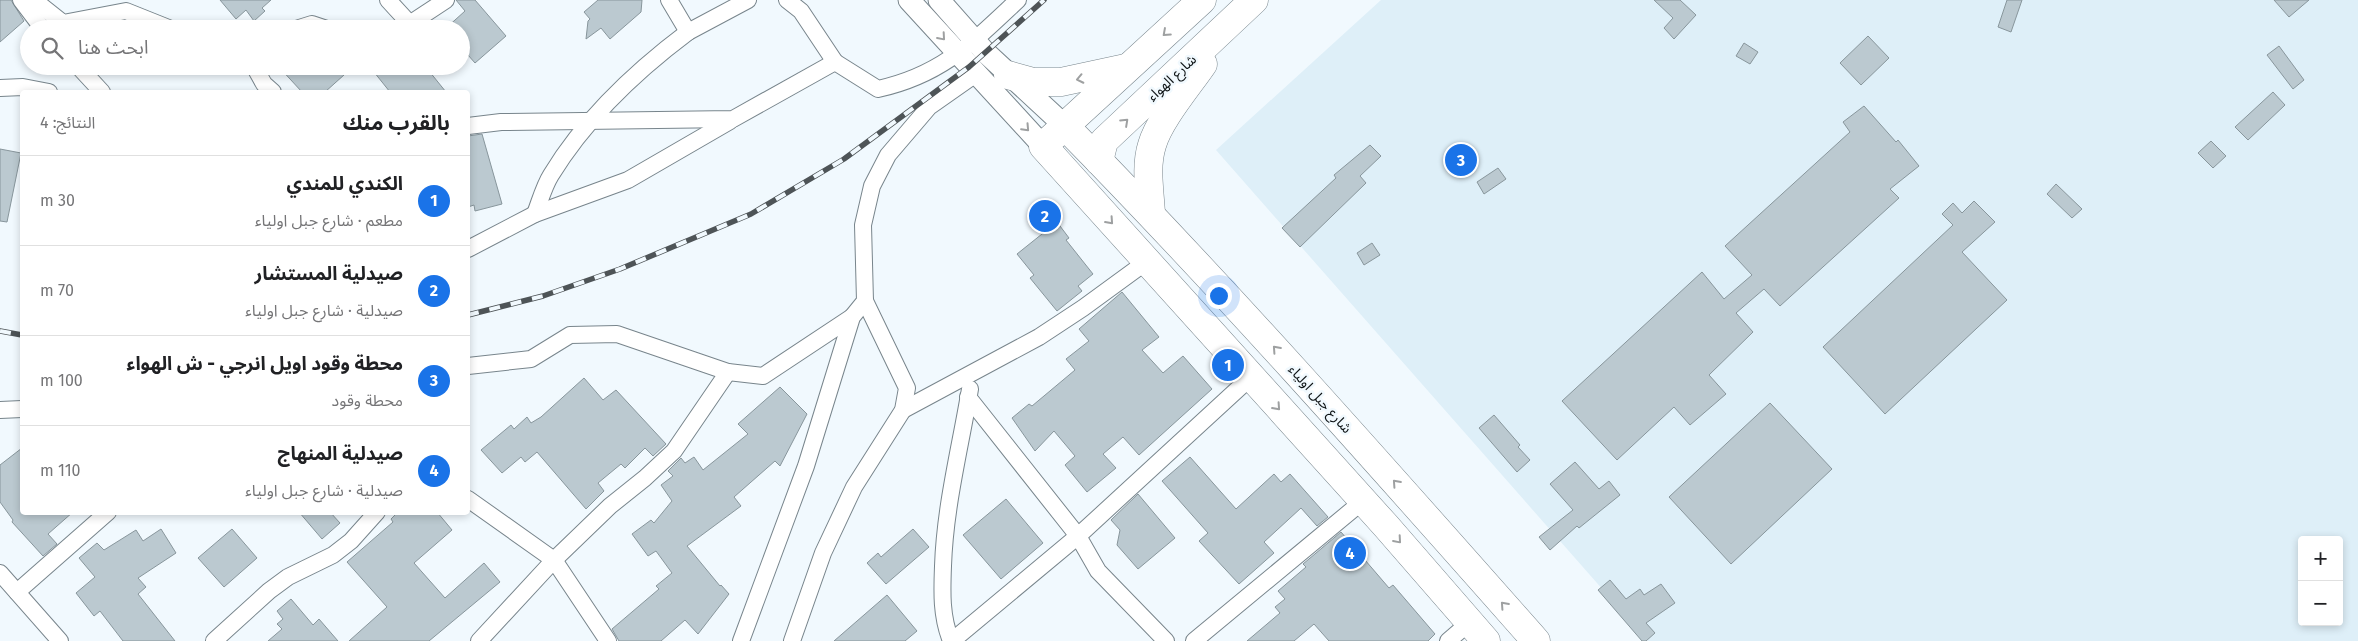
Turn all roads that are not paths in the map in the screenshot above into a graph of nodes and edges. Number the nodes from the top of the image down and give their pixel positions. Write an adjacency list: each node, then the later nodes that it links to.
1 (21, 0): 13 (street)
2 (34, 0): 14 (street)
3 (388, 0): 17 (street)
4 (446, 0): 18 (street)
5 (669, 0): 20 (street)
6 (748, 0): 20 (street)
7 (787, 0): 23 (street)
8 (910, 0): 22 (street, one-way to 22)
9 (938, 0): 21 (street)
10 (1018, 0): 21 (street)
11 (1202, 0): 24 (highway, one-way to 24)
12 (1254, 0): 19 (highway, شارع الهواء)
13 (37, 20)
14 (59, 20)
15 (79, 20): 16 (street)
16 (148, 20)
17 (402, 20)
18 (415, 20)
19 (1229, 25): 38 (highway, شارع الهواء, one-way to 19); 41 (highway)
20 (688, 32): 34 (street)
21 (974, 41): 22 (street); 28 (street)
22 (958, 55): 23 (street); 25 (street)
23 (835, 62): 33 (street)
24 (1127, 68): 28 (highway, one-way to 28); 36 (highway)
25 (976, 74): 37 (street, one-way to 37); 44 (street)
26 (86, 75): 31 (street)
27 (259, 75): 32 (street)
28 (1008, 75): 36 (street)
29 (0, 88): 30 (street)
30 (39, 90)
31 (100, 90)
32 (270, 90)
33 (733, 120): 34 (street); 40 (street)
34 (590, 122): 35 (street); 40 (street)
35 (470, 126)
36 (1065, 126): 37 (highway); 38 (highway, شارع جبل اولياء)
37 (1043, 146): 39 (highway)
38 (1100, 161): 39 (highway); 41 (highway, شارع جبل اولياء)
39 (1074, 181): 43 (highway, one-way to 43)
40 (535, 214): 42 (street)
41 (1151, 214): 73 (highway, شارع جبل اولياء, one-way to 41)
42 (470, 248)
43 (1146, 262): 47 (street); 49 (highway)
44 (865, 300): 45 (street); 53 (street)
45 (852, 317): 48 (street); 67 (street)
46 (470, 366): 48 (street)
47 (973, 371): 50 (street); 53 (street)
48 (728, 372): 59 (street)
49 (1251, 377): 55 (highway, one-way to 55); 58 (street)
50 (968, 397): 58 (street); 69 (street)
51 (20, 409): 52 (street)
52 (0, 410)
53 (903, 410): 68 (street)
54 (470, 500): 59 (street)
55 (1363, 502): 62 (highway, one-way to 62); 71 (street)
56 (105, 515): 61 (street)
57 (374, 515): 64 (street)
58 (1078, 536): 69 (street); 70 (street)
59 (554, 560): 65 (street); 66 (street)
60 (0, 573): 61 (street)
61 (17, 592): 63 (street)
62 (1478, 632): 72 (street)
63 (60, 641)
64 (214, 641)
65 (479, 641)
66 (608, 641)
67 (741, 641)
68 (792, 641)
69 (952, 641)
70 (1166, 641)
71 (1194, 641)
72 (1448, 641)
73 (1536, 641)

